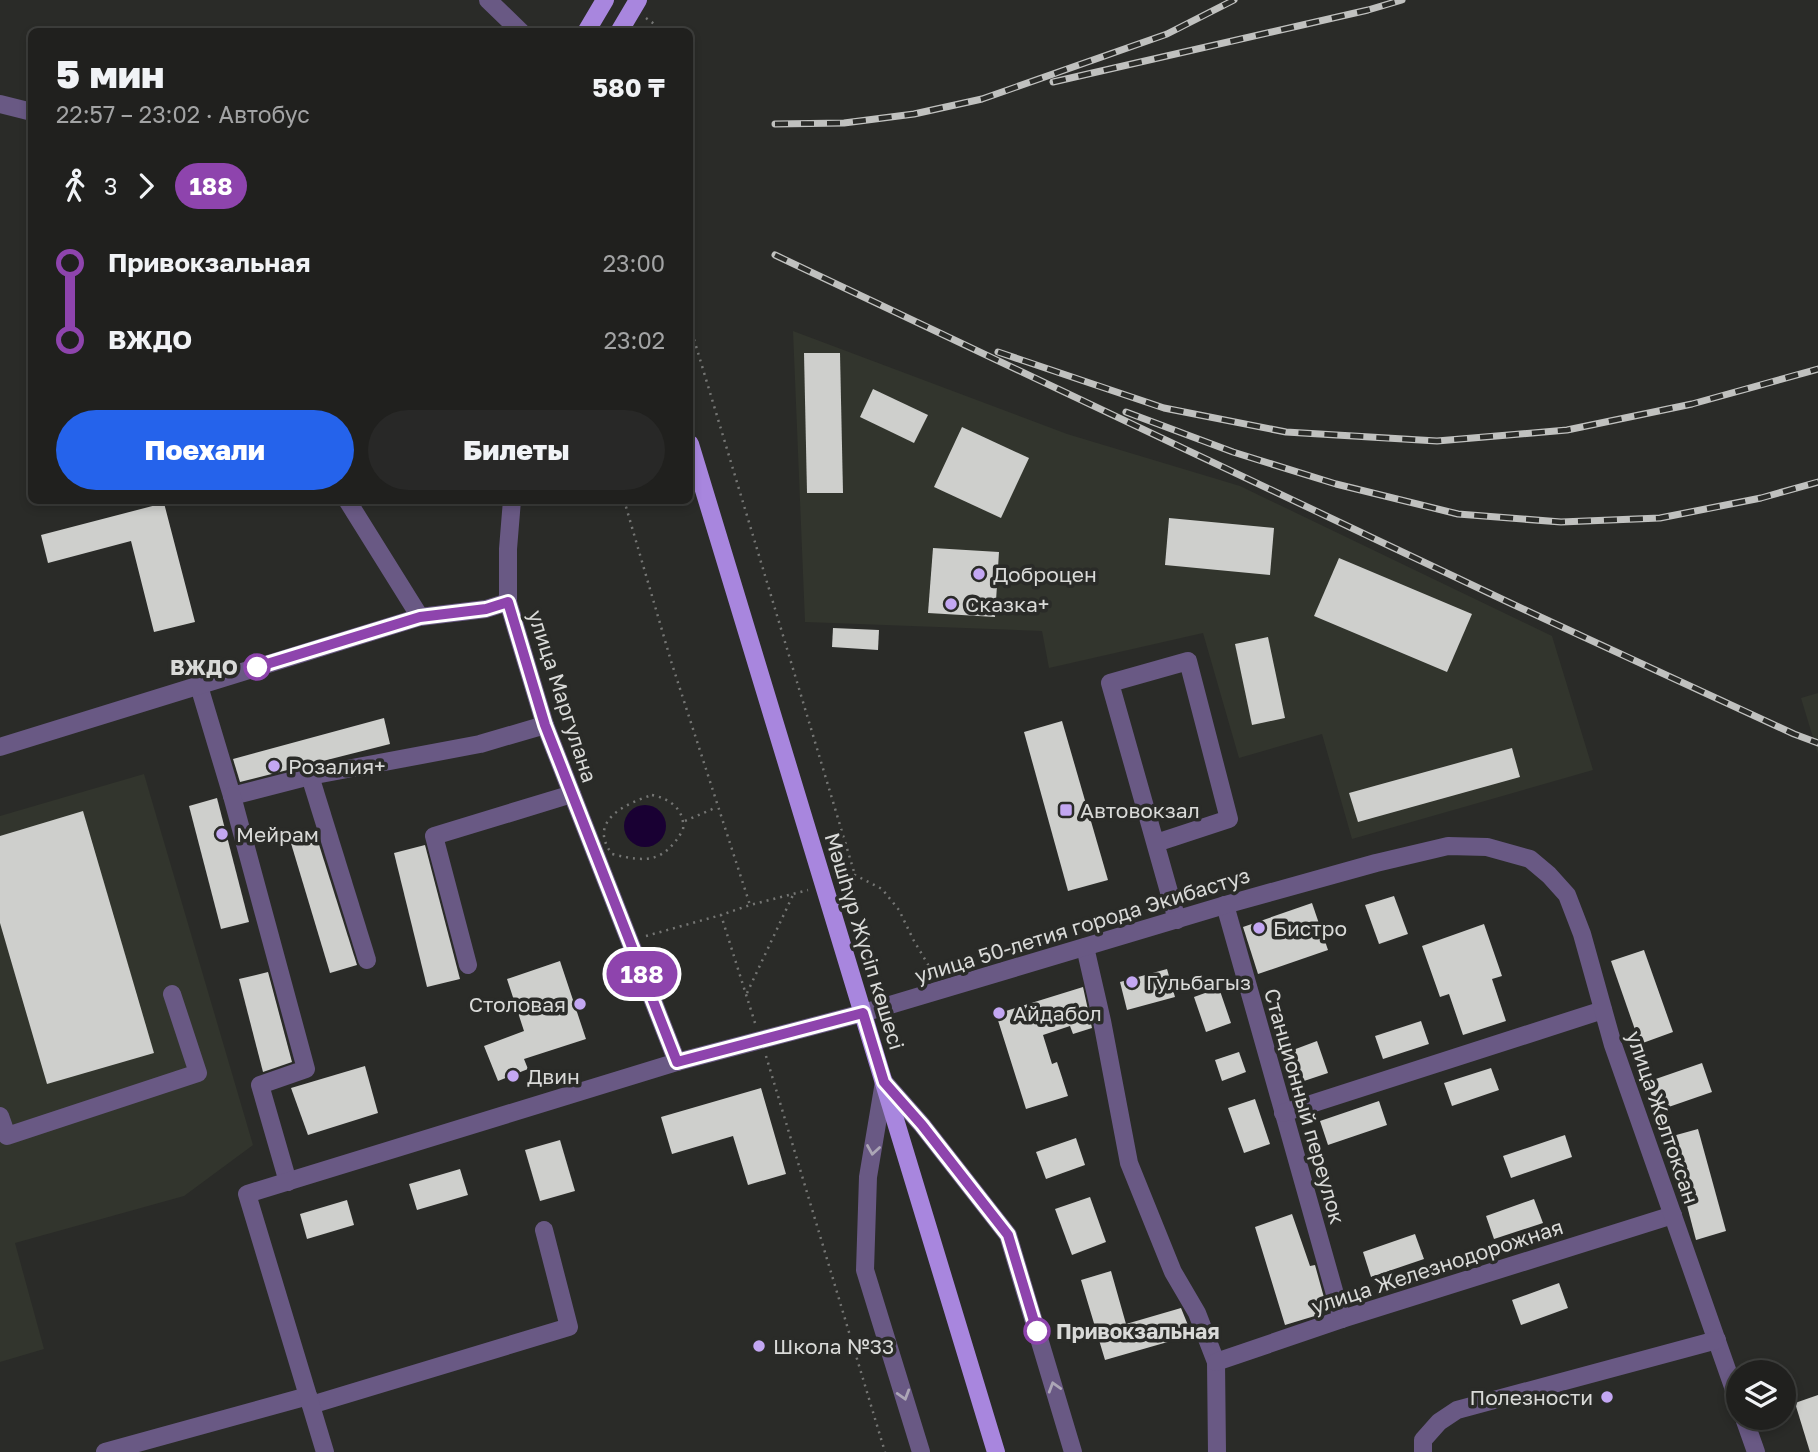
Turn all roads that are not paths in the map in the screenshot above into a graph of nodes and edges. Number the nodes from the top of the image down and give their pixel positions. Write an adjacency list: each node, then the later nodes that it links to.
1 (488, 0): 4 (street)
2 (606, 0): 5 (main road)
3 (638, 0): 6 (main road)
4 (503, 24)
5 (588, 28)
6 (621, 28)
7 (0, 104): 8 (street)
8 (28, 111)
9 (693, 454): 29 (main road, Мәшһүр Жүсіп көшесі)
10 (349, 504): 13 (street)
11 (512, 504): 12 (street)
12 (508, 602): 13 (street, улица Маргулана); 15 (street, улица Маргулана)
13 (420, 617): 14 (street, улица Маргулана)
14 (199, 686): 16 (street, улица Маргулана); 19 (street)
15 (545, 725): 17 (street); 18 (street, улица Маргулана)
16 (0, 747)
17 (310, 776): 19 (street); 25 (street)
18 (572, 794): 26 (street); 30 (street, улица Маргулана)
19 (232, 796): 34 (street)
20 (1156, 843): 20 (street); 23 (street)
21 (1530, 859): 22 (street, улица 50-летия города Экибастуз); 28 (street, улица Желтоксан)
22 (1224, 905): 23 (street, улица 50-летия города Экибастуз); 32 (street, Станционный переулок)
23 (1177, 920): 24 (street, улица 50-летия города Экибастуз)
24 (1085, 947): 29 (street, улица 50-летия города Экибастуз); 39 (street)
25 (367, 960)
26 (468, 965)
27 (172, 995): 33 (street)
28 (1604, 1010): 32 (street); 35 (street, улица Желтоксан)
29 (863, 1013): 30 (street, улица 50-летия города Экибастуз); 31 (main road, Мәшһүр Жүсіп көшесі)
30 (677, 1062): 34 (street, улица 50-летия города Экибастуз)
31 (884, 1082): 45 (street, one-way to 45); 46 (main road, Мәшһүр Жүсіп көшесі); 47 (street, one-way to 31)
32 (1283, 1113): 37 (street, Станционный переулок)
33 (0, 1116)
34 (288, 1182): 41 (street, улица 50-летия города Экибастуз)
35 (1673, 1215): 37 (street, улица Железнодорожная); 38 (street, улица Желтоксан)
36 (544, 1230): 41 (street)
37 (1342, 1319): 39 (street, улица Железнодорожная)
38 (1717, 1340): 40 (street, улица Желтоксан); 49 (street)
39 (1216, 1362): 48 (street)
40 (1726, 1366)
41 (310, 1401): 43 (street); 44 (street)
42 (1748, 1430): 50 (street)
43 (105, 1452)
44 (325, 1452)
45 (922, 1452)
46 (996, 1452)
47 (1073, 1452)
48 (1217, 1452)
49 (1423, 1452)
50 (1756, 1452)

